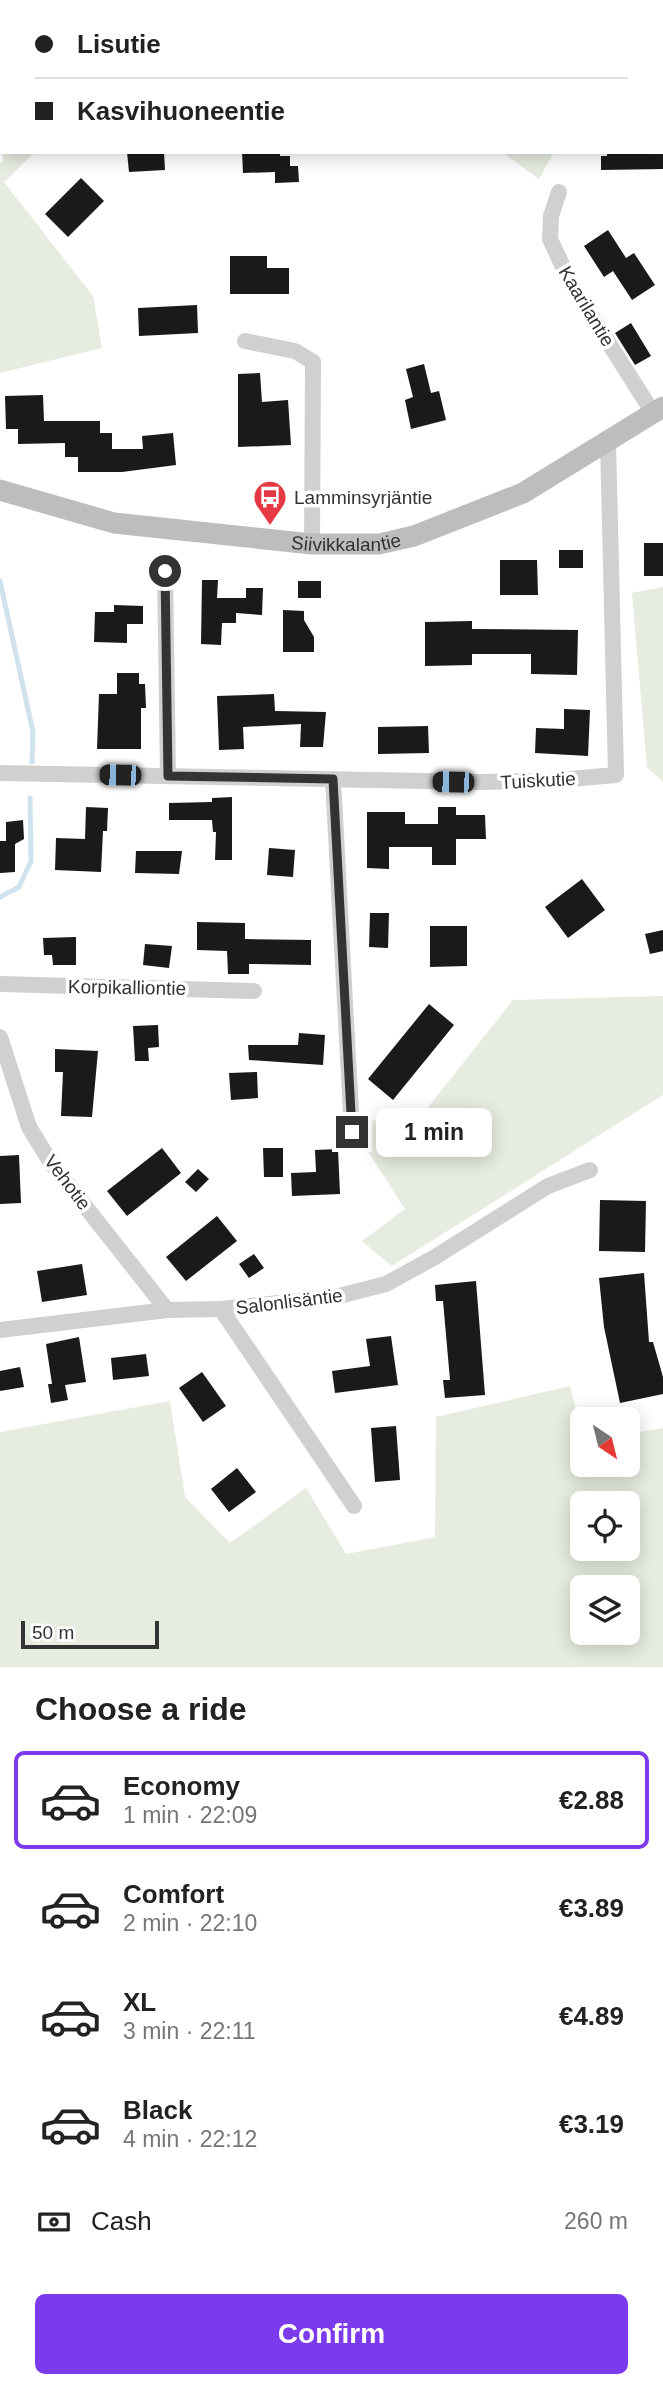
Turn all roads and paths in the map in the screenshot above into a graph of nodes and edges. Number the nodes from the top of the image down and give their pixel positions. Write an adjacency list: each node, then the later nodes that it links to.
1 (559, 192): 3 (street, Kaarilantie)
2 (246, 341): 6 (street)
3 (658, 410): 4 (main road, Siivikkalantie)
4 (608, 441): 6 (main road, Siivikkalantie); 10 (street, Tuiskutie)
5 (0, 490): 6 (main road, Siivikkalantie)
6 (312, 544)
7 (165, 571): 9 (street)
8 (0, 773): 9 (street, Tuiskutie)
9 (168, 776): 10 (street, Tuiskutie)
10 (333, 779): 14 (street)
11 (0, 984): 12 (street, Korpikalliontie)
12 (254, 990)
13 (0, 1037): 17 (street, Vehotie)
14 (352, 1132)
15 (590, 1170): 16 (street, Salonlisäntie)
16 (221, 1309): 17 (street, Salonlisäntie); 19 (street)
17 (167, 1310): 18 (street, Salonlisäntie)
18 (0, 1330)
19 (354, 1506)

